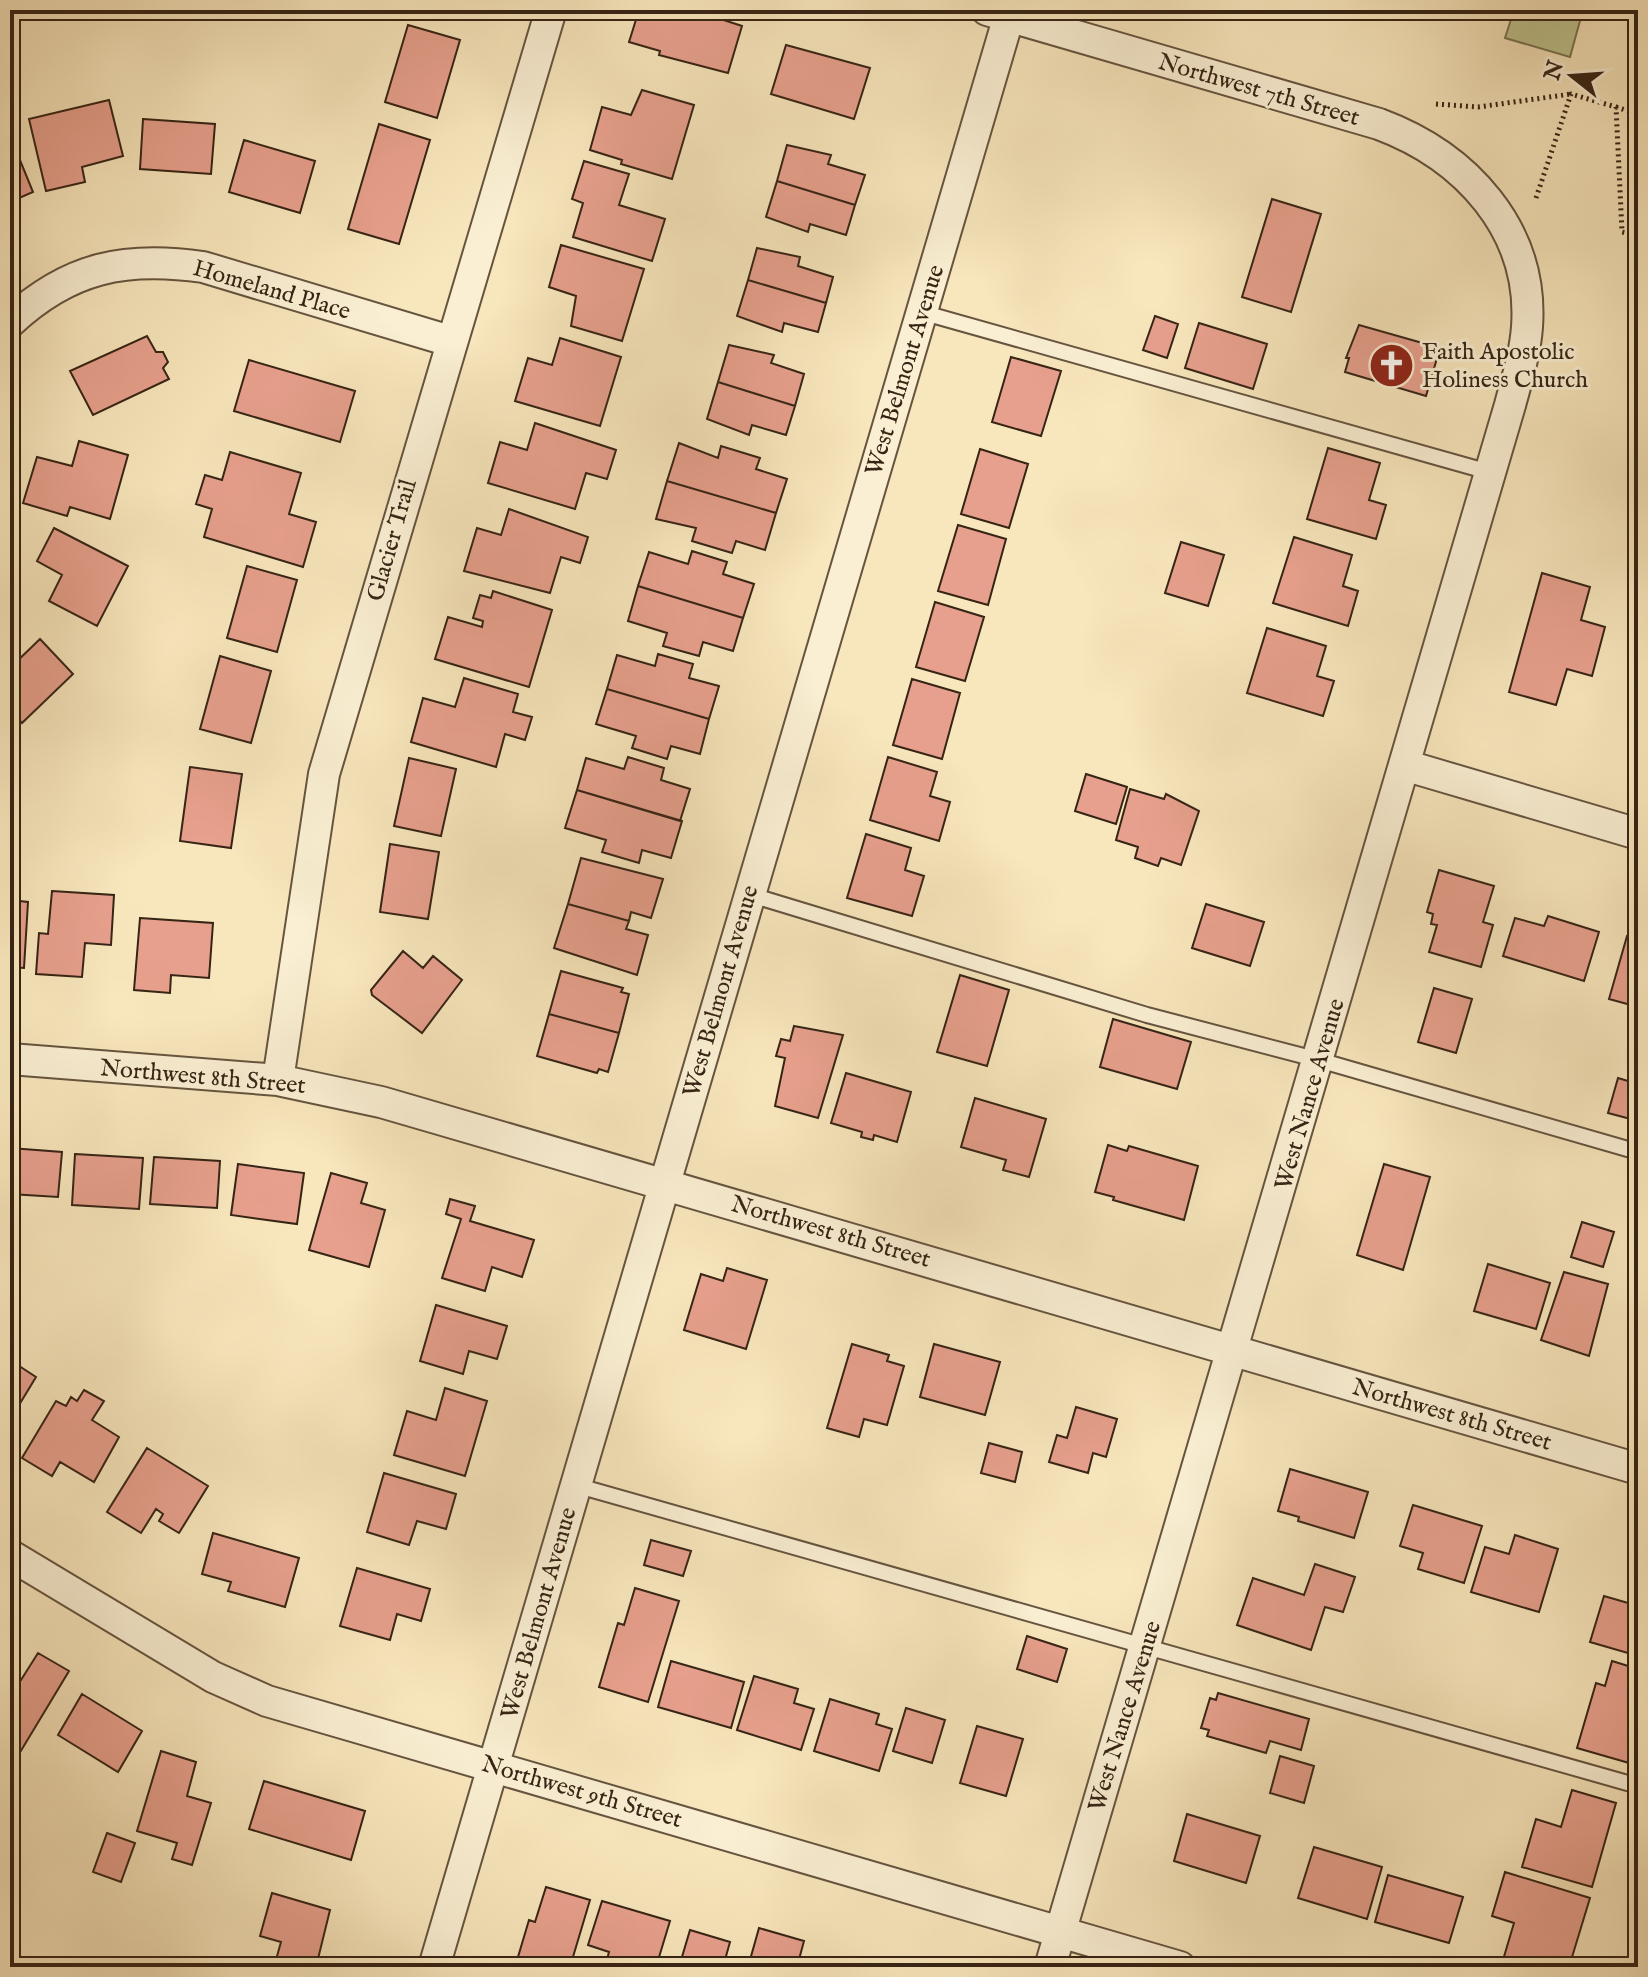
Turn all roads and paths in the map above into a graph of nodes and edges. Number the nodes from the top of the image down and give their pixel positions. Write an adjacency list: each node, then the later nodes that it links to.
1 (551, 10): 12 (street, Glacier Trail)
2 (998, 13): 8 (street, Northwest 7th Street); 10 (street, West Belmont Avenue)
3 (1571, 94): 4 (path); 5 (path); 7 (path)
4 (1436, 104)
5 (1616, 107): 6 (path); 9 (path)
6 (1638, 114)
7 (1536, 198)
8 (1501, 220): 13 (street, West Nance Avenue)
9 (1638, 236)
10 (921, 312): 13 (lane); 16 (street, West Belmont Avenue)
11 (10, 322): 12 (street, Homeland Place)
12 (450, 341): 19 (street, Glacier Trail)
13 (1489, 472): 14 (street, West Nance Avenue)
14 (1404, 765): 15 (street); 18 (street, West Nance Avenue)
15 (1638, 834)
16 (748, 894): 18 (lane); 21 (street, West Belmont Avenue)
17 (10, 1059): 19 (street, Northwest 8th Street)
18 (1319, 1060): 20 (lane); 22 (street, West Nance Avenue)
19 (278, 1080): 21 (street, Northwest 8th Street)
20 (1638, 1152)
21 (665, 1182): 22 (street, Northwest 8th Street); 24 (street, West Belmont Avenue)
22 (1233, 1350): 23 (street, Northwest 8th Street); 26 (street, West Nance Avenue)
23 (1638, 1469)
24 (575, 1485): 26 (lane); 27 (street, West Belmont Avenue)
25 (10, 1555): 27 (street, Northwest 9th Street)
26 (1145, 1648): 28 (lane); 29 (street, West Nance Avenue)
27 (494, 1765): 29 (street, Northwest 9th Street); 30 (street, West Belmont Avenue)
28 (1638, 1786)
29 (1061, 1932): 31 (street, West Nance Avenue); 32 (street, Northwest 9th Street)
30 (434, 1967)
31 (1050, 1967)
32 (1180, 1967)

